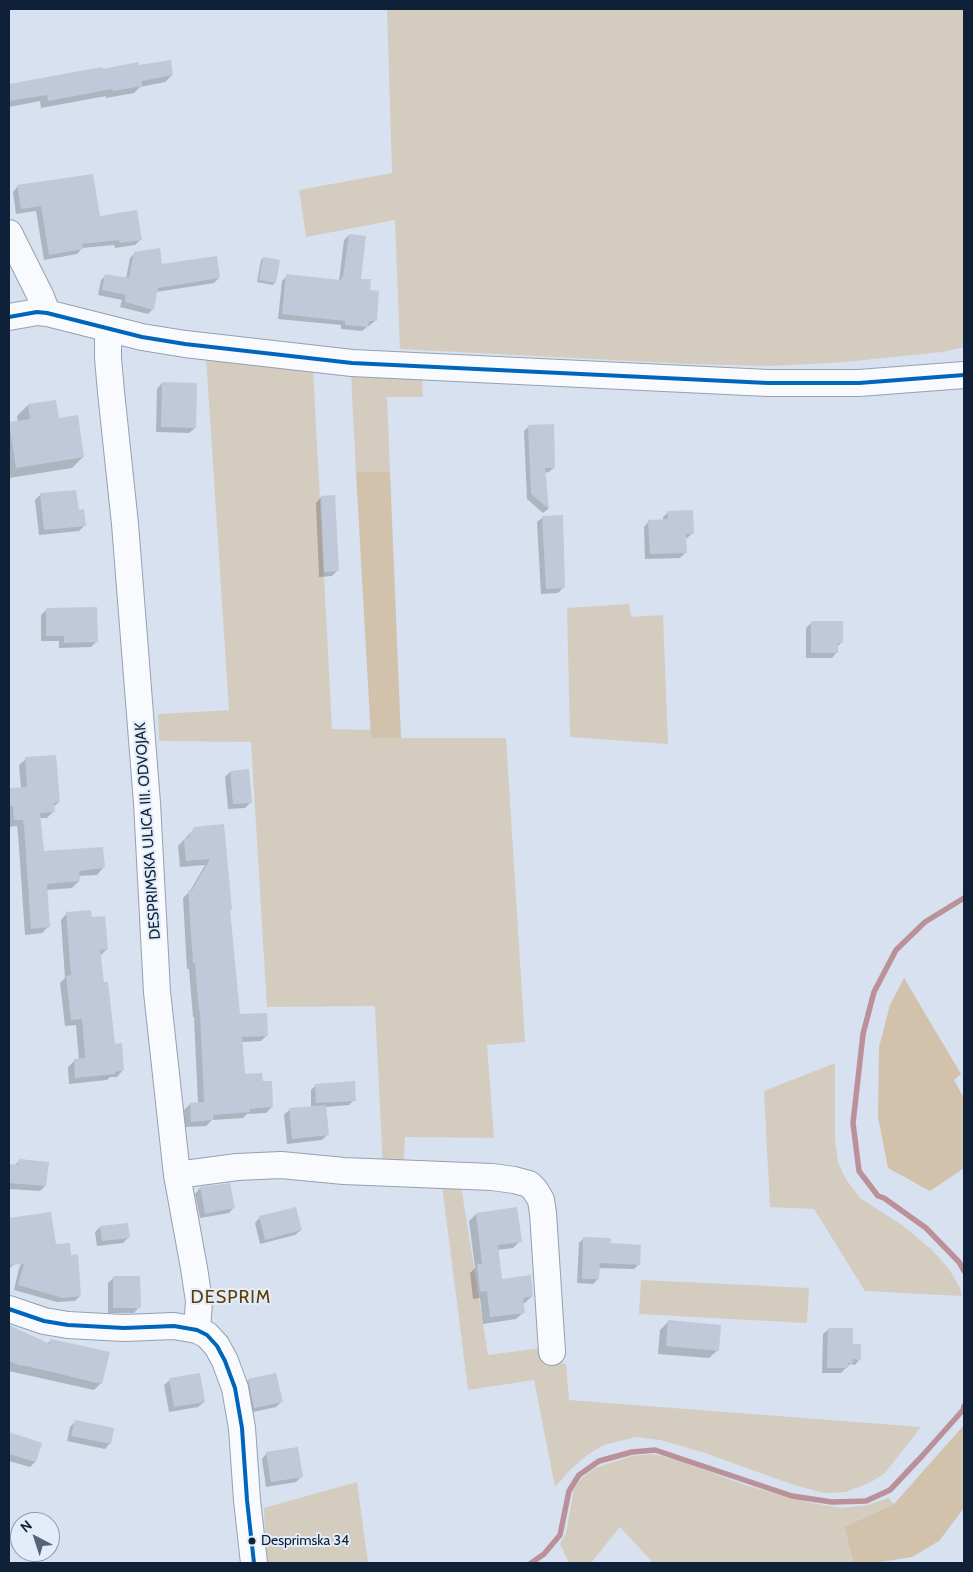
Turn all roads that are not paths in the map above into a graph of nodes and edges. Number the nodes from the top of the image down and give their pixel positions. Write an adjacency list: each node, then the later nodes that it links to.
1 (9, 233): 2 (street)
2 (47, 313): 3 (street); 4 (street)
3 (9, 317)
4 (108, 329): 5 (street); 6 (street, DESPRIMSKA ULICA III. ODVOJAK)
5 (964, 375)
6 (176, 1175): 8 (street, DESPRIMSKA ULICA III. ODVOJAK); 9 (street)
7 (9, 1309): 8 (street)
8 (197, 1330): 10 (street)
9 (552, 1352)
10 (254, 1563)

